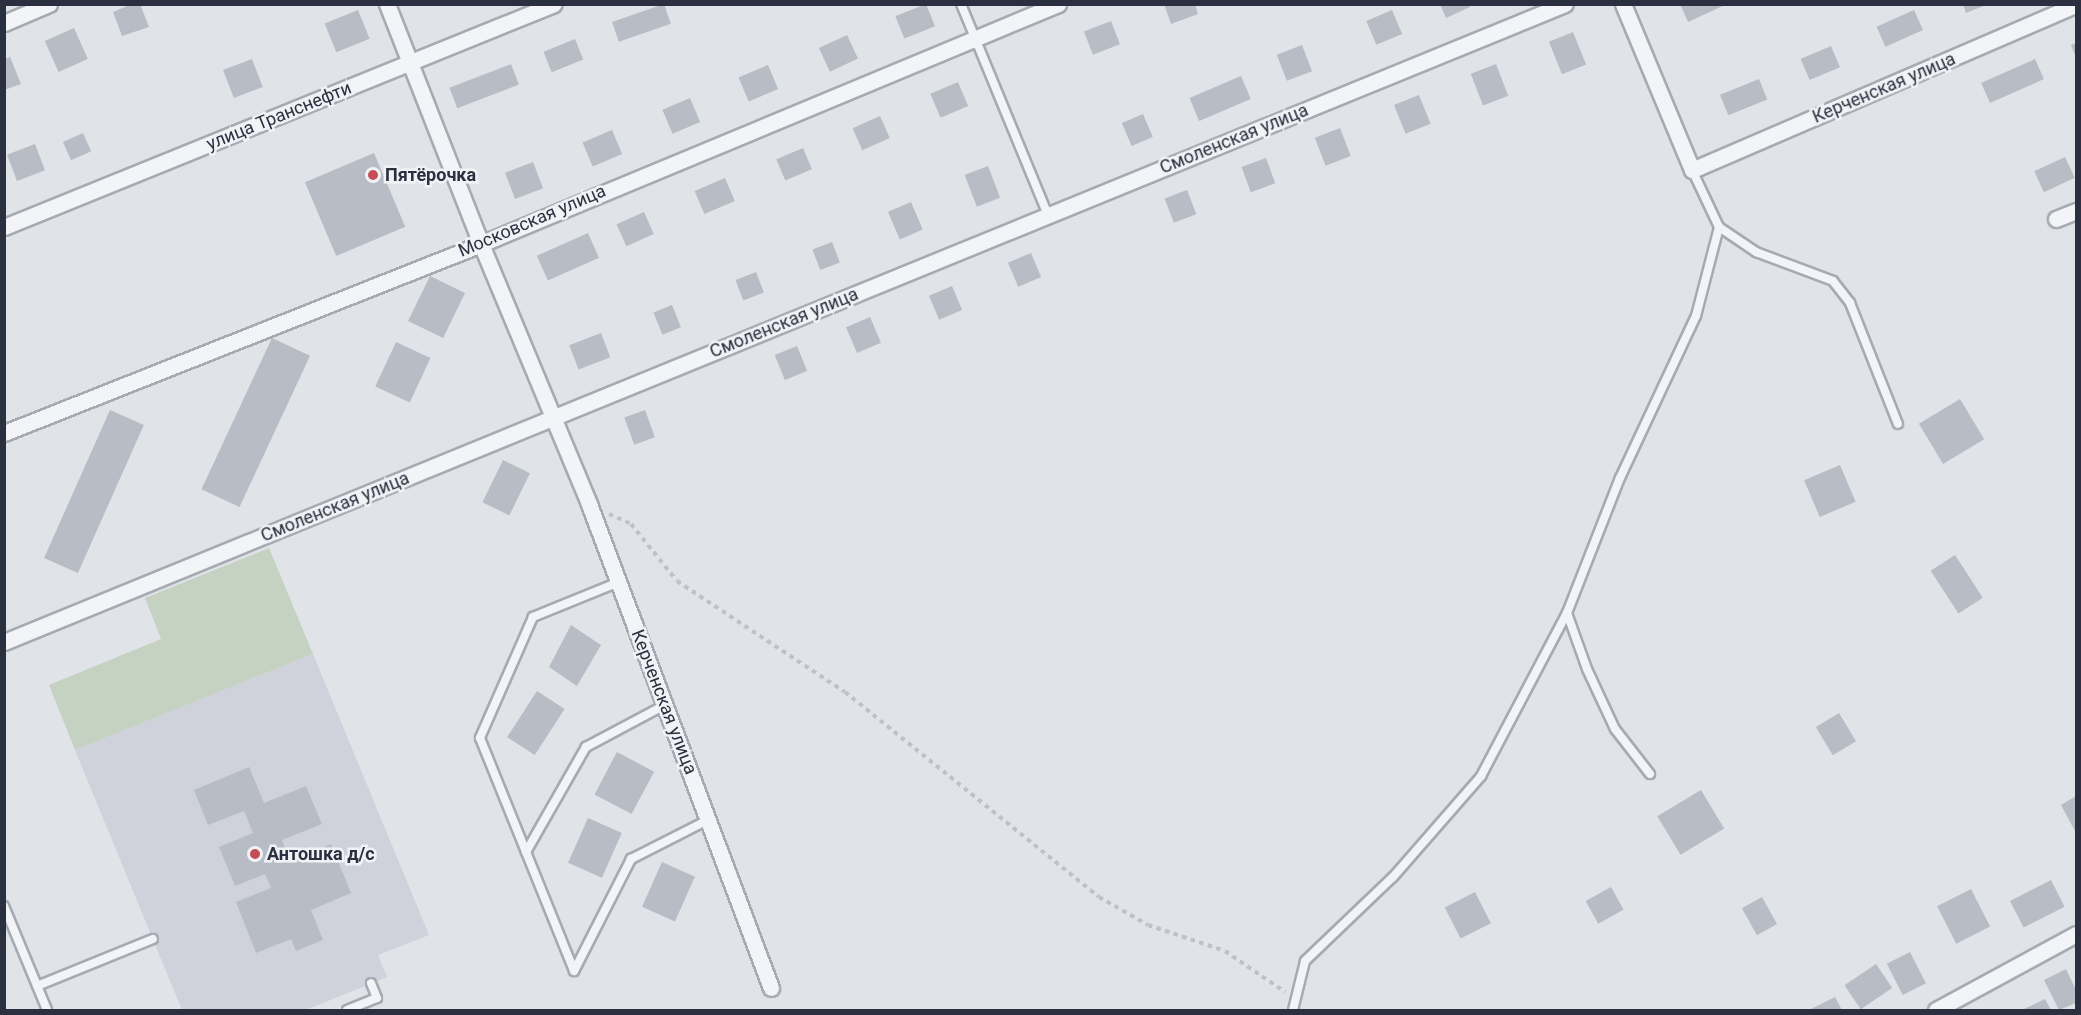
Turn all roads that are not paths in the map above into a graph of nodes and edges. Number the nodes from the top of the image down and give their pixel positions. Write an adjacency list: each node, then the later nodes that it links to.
1 (50, 4): 9 (street)
2 (387, 4): 11 (street, Керченская улица)
3 (554, 4): 11 (street, улица Транснефти)
4 (961, 4): 10 (lane)
5 (1058, 4): 10 (street, Московская улица)
6 (1565, 4): 14 (street, Смоленская улица)
7 (1623, 4): 12 (street)
8 (2076, 5): 12 (street, Керченская улица)
9 (4, 23)
10 (975, 39): 14 (lane); 18 (street, Московская улица)
11 (411, 62): 17 (street, улица Транснефти); 18 (street, Керченская улица)
12 (1692, 170): 16 (lane)
13 (2076, 211): 15 (street)
14 (1048, 215): 19 (street, Смоленская улица)
15 (2056, 219)
16 (1719, 226): 20 (lane); 23 (lane)
17 (4, 227)
18 (481, 244): 19 (street, Керченская улица); 21 (street, Московская улица)
19 (554, 417): 22 (street, Керченская улица); 24 (street, Смоленская улица)
20 (1898, 424)
21 (4, 433)
22 (619, 582): 25 (street, Керченская улица); 28 (lane)
23 (1567, 613): 26 (lane); 37 (lane)
24 (4, 642)
25 (664, 705): 27 (street, Керченская улица); 28 (lane)
26 (1650, 774)
27 (708, 820): 28 (lane); 34 (street, Керченская улица)
28 (526, 852)
29 (4, 906): 33 (lane)
30 (2076, 934): 38 (street)
31 (153, 939): 33 (lane)
32 (371, 983): 36 (lane)
33 (37, 986): 35 (lane)
34 (771, 988)
35 (47, 1011)
36 (347, 1011)
37 (1293, 1011)
38 (1936, 1011)

